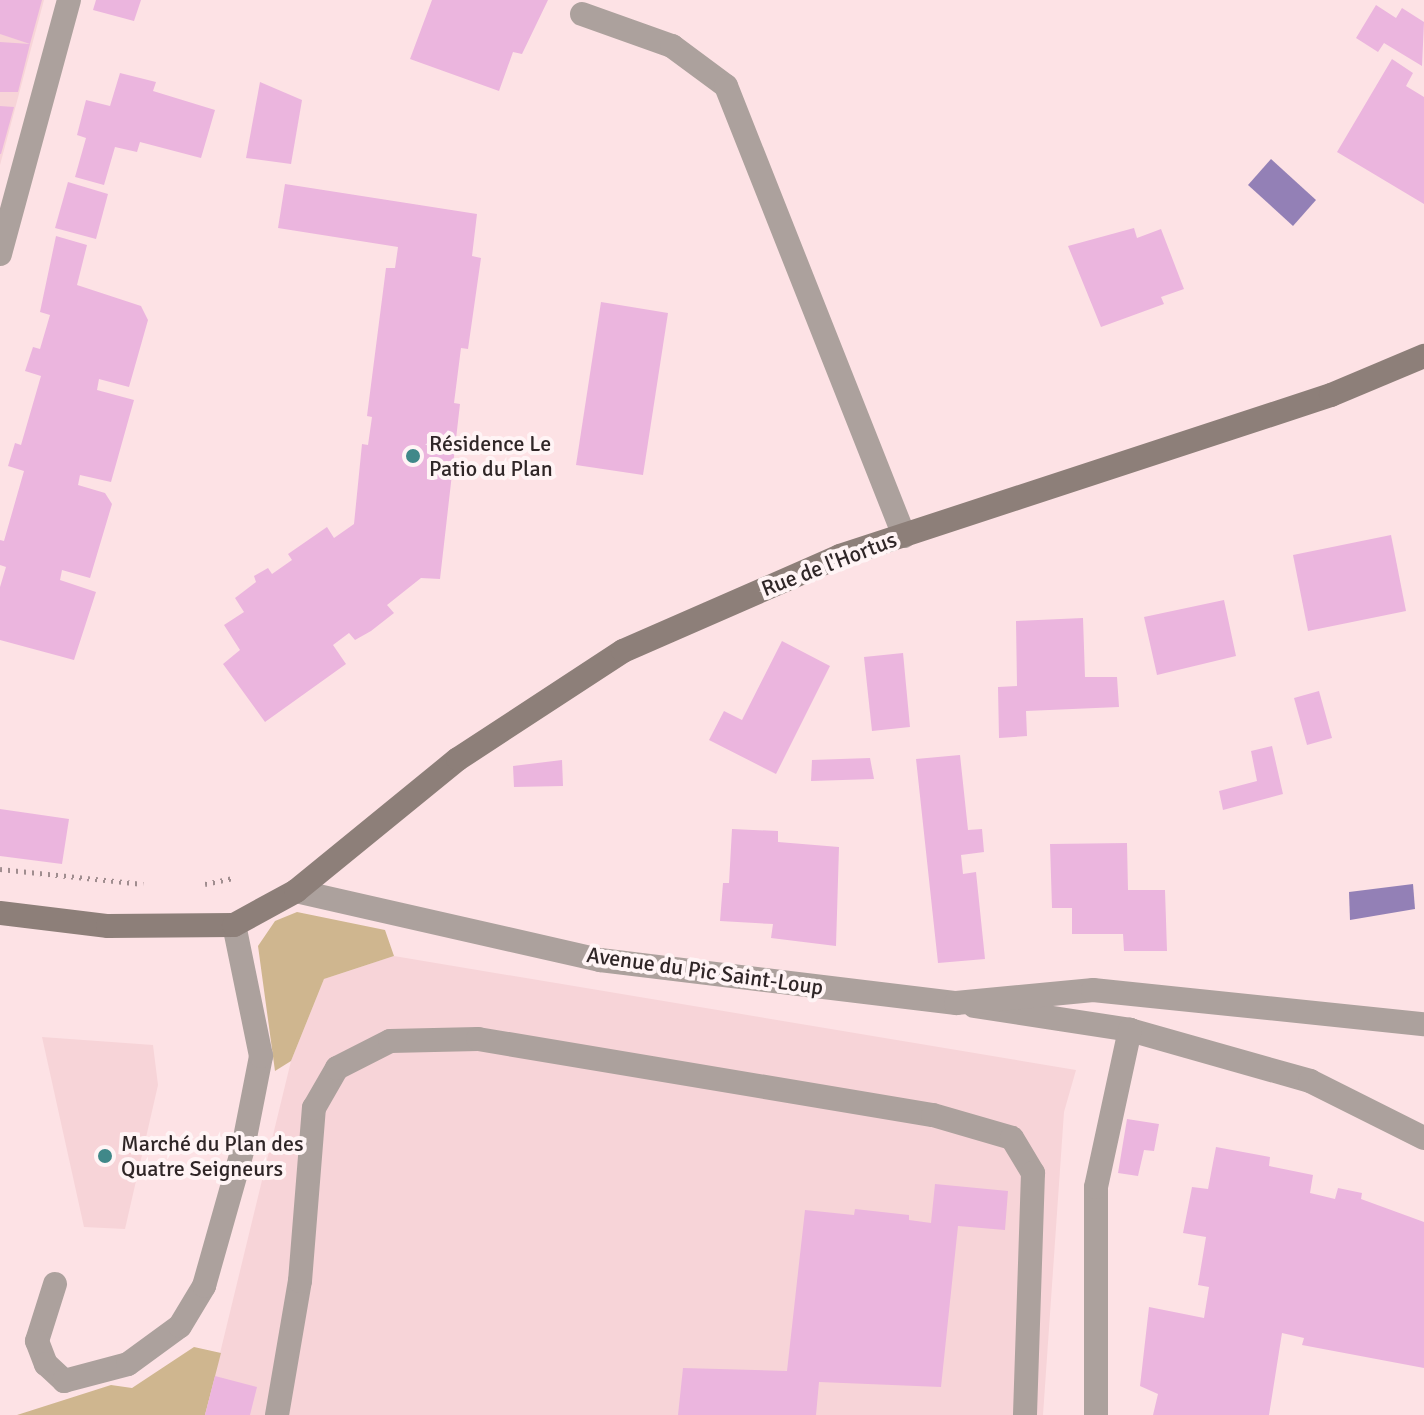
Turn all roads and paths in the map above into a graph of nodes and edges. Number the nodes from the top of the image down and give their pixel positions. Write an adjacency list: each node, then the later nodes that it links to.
1 (69, 0): 3 (street)
2 (582, 14): 5 (street)
3 (0, 254)
4 (1424, 356): 5 (main road, Rue de l'Hortus)
5 (904, 536): 10 (main road, Rue de l'Hortus)
6 (0, 869): 8 (path)
7 (243, 876): 9 (path)
8 (154, 885)
9 (195, 886)
10 (296, 891): 12 (main road); 13 (street, Avenue du Pic Saint-Loup)
11 (1, 914): 12 (main road)
12 (234, 925): 17 (street)
13 (956, 1003): 14 (street, Avenue du Pic Saint-Loup); 15 (street)
14 (1424, 1024)
15 (1130, 1030): 16 (street); 20 (street)
16 (1424, 1138)
17 (55, 1284)
18 (277, 1415): 19 (street)
19 (1025, 1415)
20 (1096, 1415)

